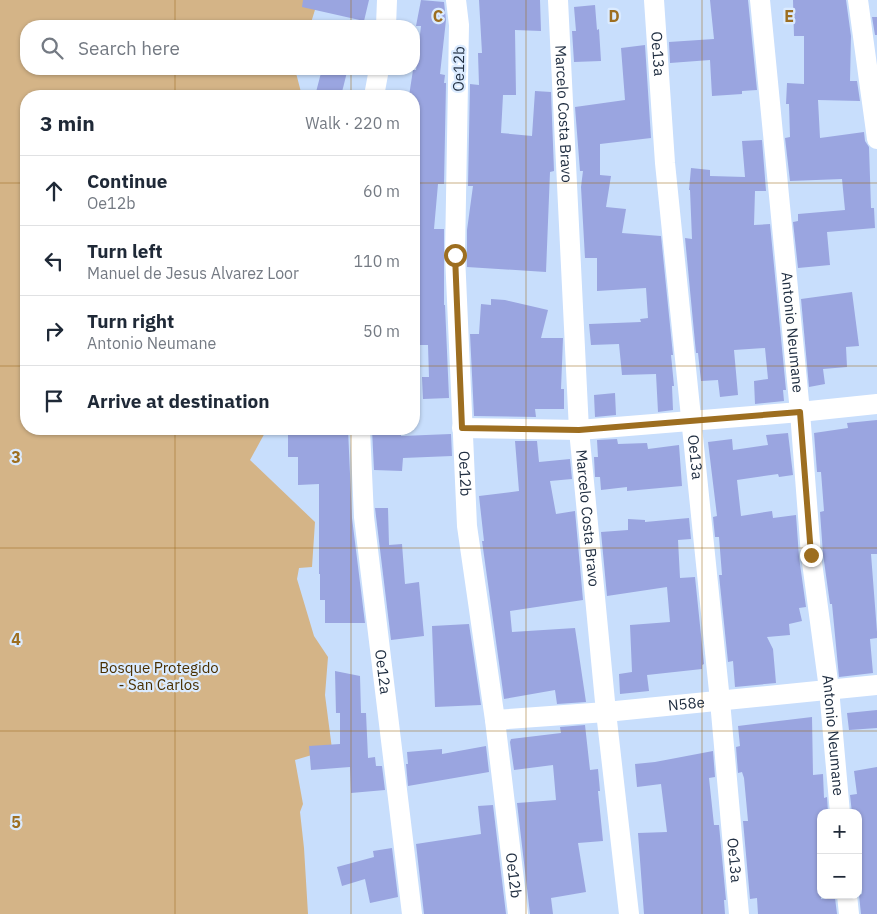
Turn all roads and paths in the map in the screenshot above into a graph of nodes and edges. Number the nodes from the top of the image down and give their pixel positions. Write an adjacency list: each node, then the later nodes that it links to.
1 (387, 0): 7 (street)
2 (456, 0): 14 (street, Oe12b)
3 (558, 0): 15 (street, Marcelo Costa Bravo)
4 (654, 0): 13 (street, Oe13a)
5 (760, 0): 12 (street, Antonio Neumane)
6 (858, 0): 10 (street)
7 (386, 20)
8 (378, 75): 9 (street)
9 (375, 90)
10 (877, 139)
11 (877, 404): 12 (street)
12 (800, 412): 13 (street); 18 (street, Antonio Neumane)
13 (691, 422): 15 (street); 19 (street, Oe13a)
14 (462, 428): 15 (street); 21 (street, Oe12b)
15 (579, 430): 20 (street, Marcelo Costa Bravo)
16 (360, 435): 24 (street, Oe12a)
17 (877, 685): 18 (street, N58e)
18 (829, 689): 19 (street, N58e); 22 (street, Antonio Neumane)
19 (720, 700): 20 (street, N58e); 27 (street, Oe13a)
20 (606, 712): 21 (street, N58e); 26 (street, Marcelo Costa Bravo)
21 (495, 720): 25 (street, Oe12b)
22 (840, 809)
23 (847, 899): 28 (street)
24 (412, 914)
25 (518, 914)
26 (629, 914)
27 (739, 914)
28 (849, 914)

